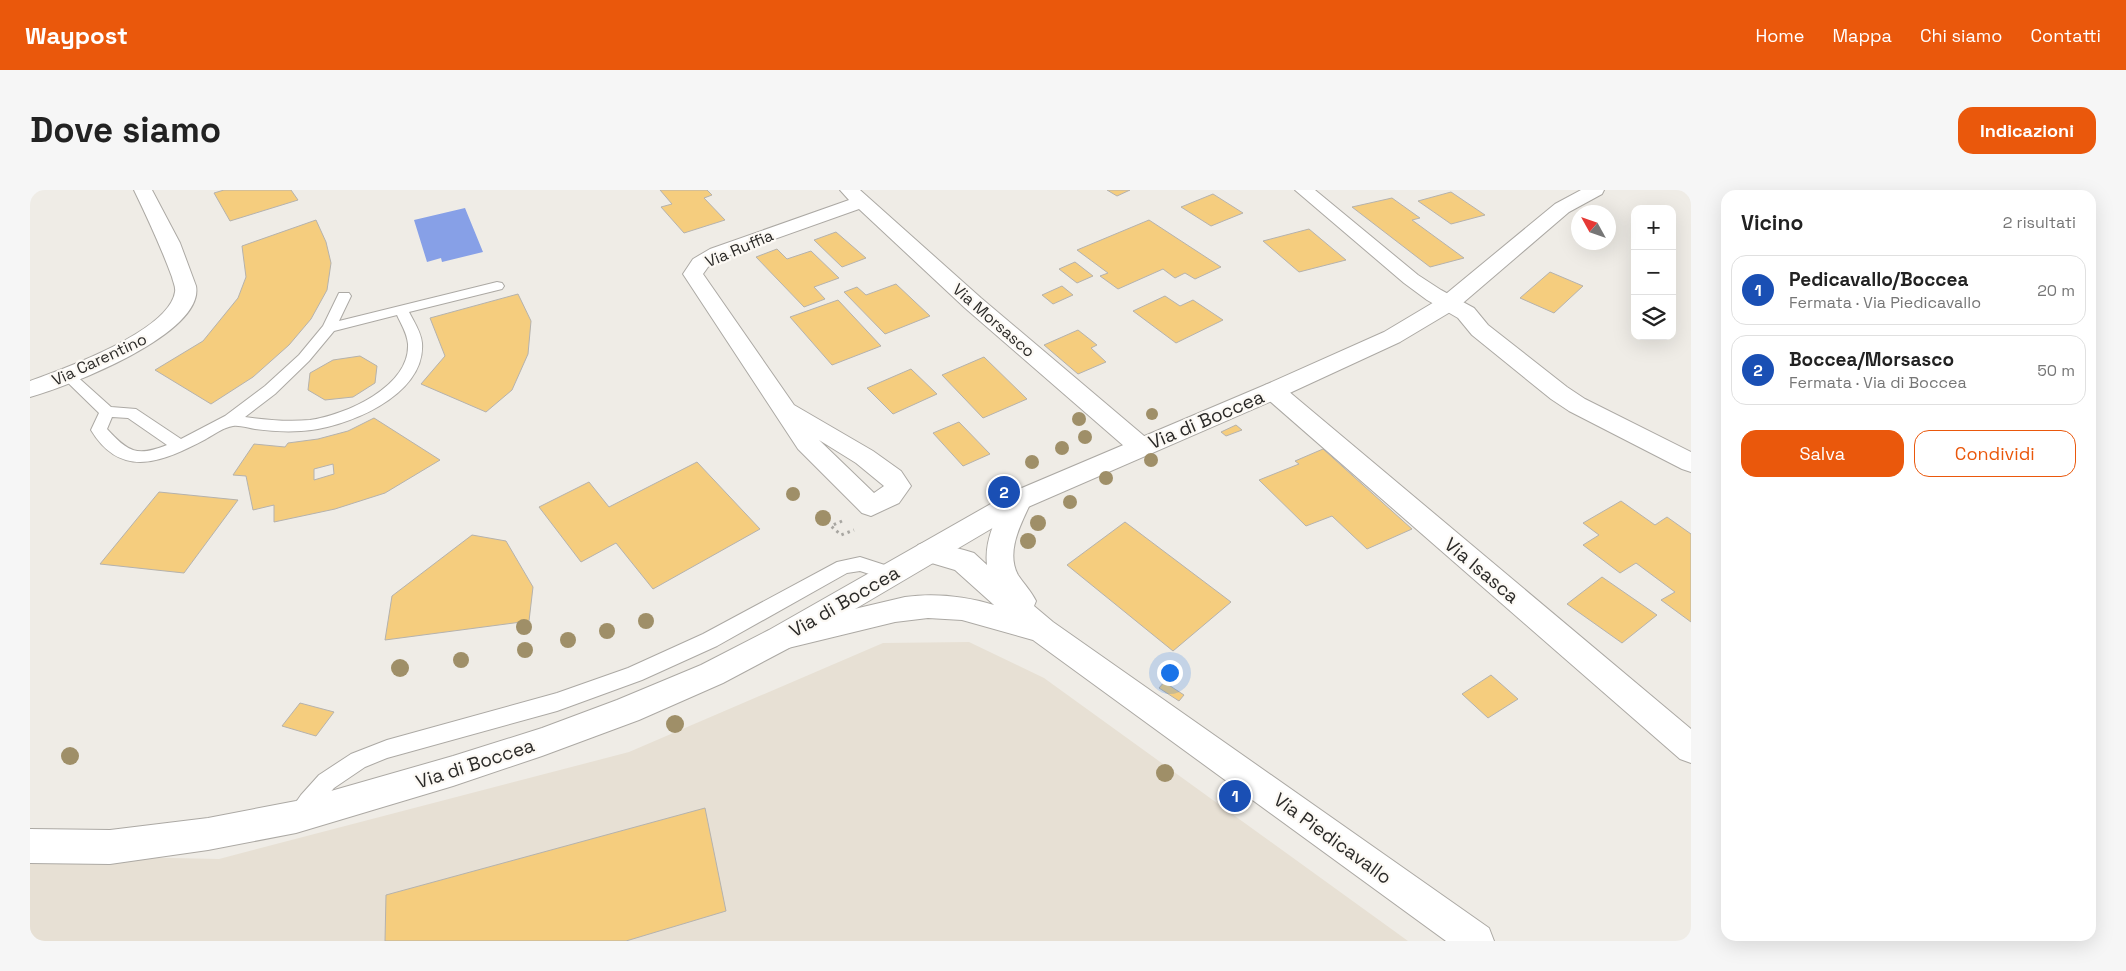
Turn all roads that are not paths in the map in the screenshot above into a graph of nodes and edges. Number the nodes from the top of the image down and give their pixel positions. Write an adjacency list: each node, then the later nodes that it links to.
1 (143, 190): 10 (street, Via Carentino)
2 (1304, 190): 7 (street)
3 (1585, 191): 7 (street, Via di Boccea)
4 (856, 196): 13 (street, Via Ruffia); 17 (street, Via Morsasco)
5 (497, 286): 8 (lane)
6 (344, 296): 9 (lane)
7 (1449, 303): 12 (street, Via di Boccea); 18 (street)
8 (401, 311): 9 (lane); 15 (lane)
9 (329, 328): 15 (lane)
10 (67, 375): 11 (street, Via Carentino); 14 (lane)
11 (30, 389)
12 (1274, 391): 17 (street, Via di Boccea); 24 (street, Via Isasca)
13 (786, 411)
14 (107, 412): 16 (lane); 16 (lane)
15 (230, 420): 16 (lane)
16 (180, 446)
17 (1141, 447): 19 (street, Via di Boccea)
18 (1691, 463)
19 (1019, 500): 20 (street, Via di Boccea); 22 (street)
20 (928, 552): 21 (street, Via di Boccea); 22 (street)
21 (890, 574): 23 (street, Via di Boccea); 25 (lane)
22 (1043, 631): 23 (street); 27 (street, Via Piedicavallo)
23 (778, 639): 25 (street, Via di Boccea)
24 (1691, 749)
25 (296, 816): 26 (street, Via di Boccea)
26 (30, 846)
27 (1476, 941)

